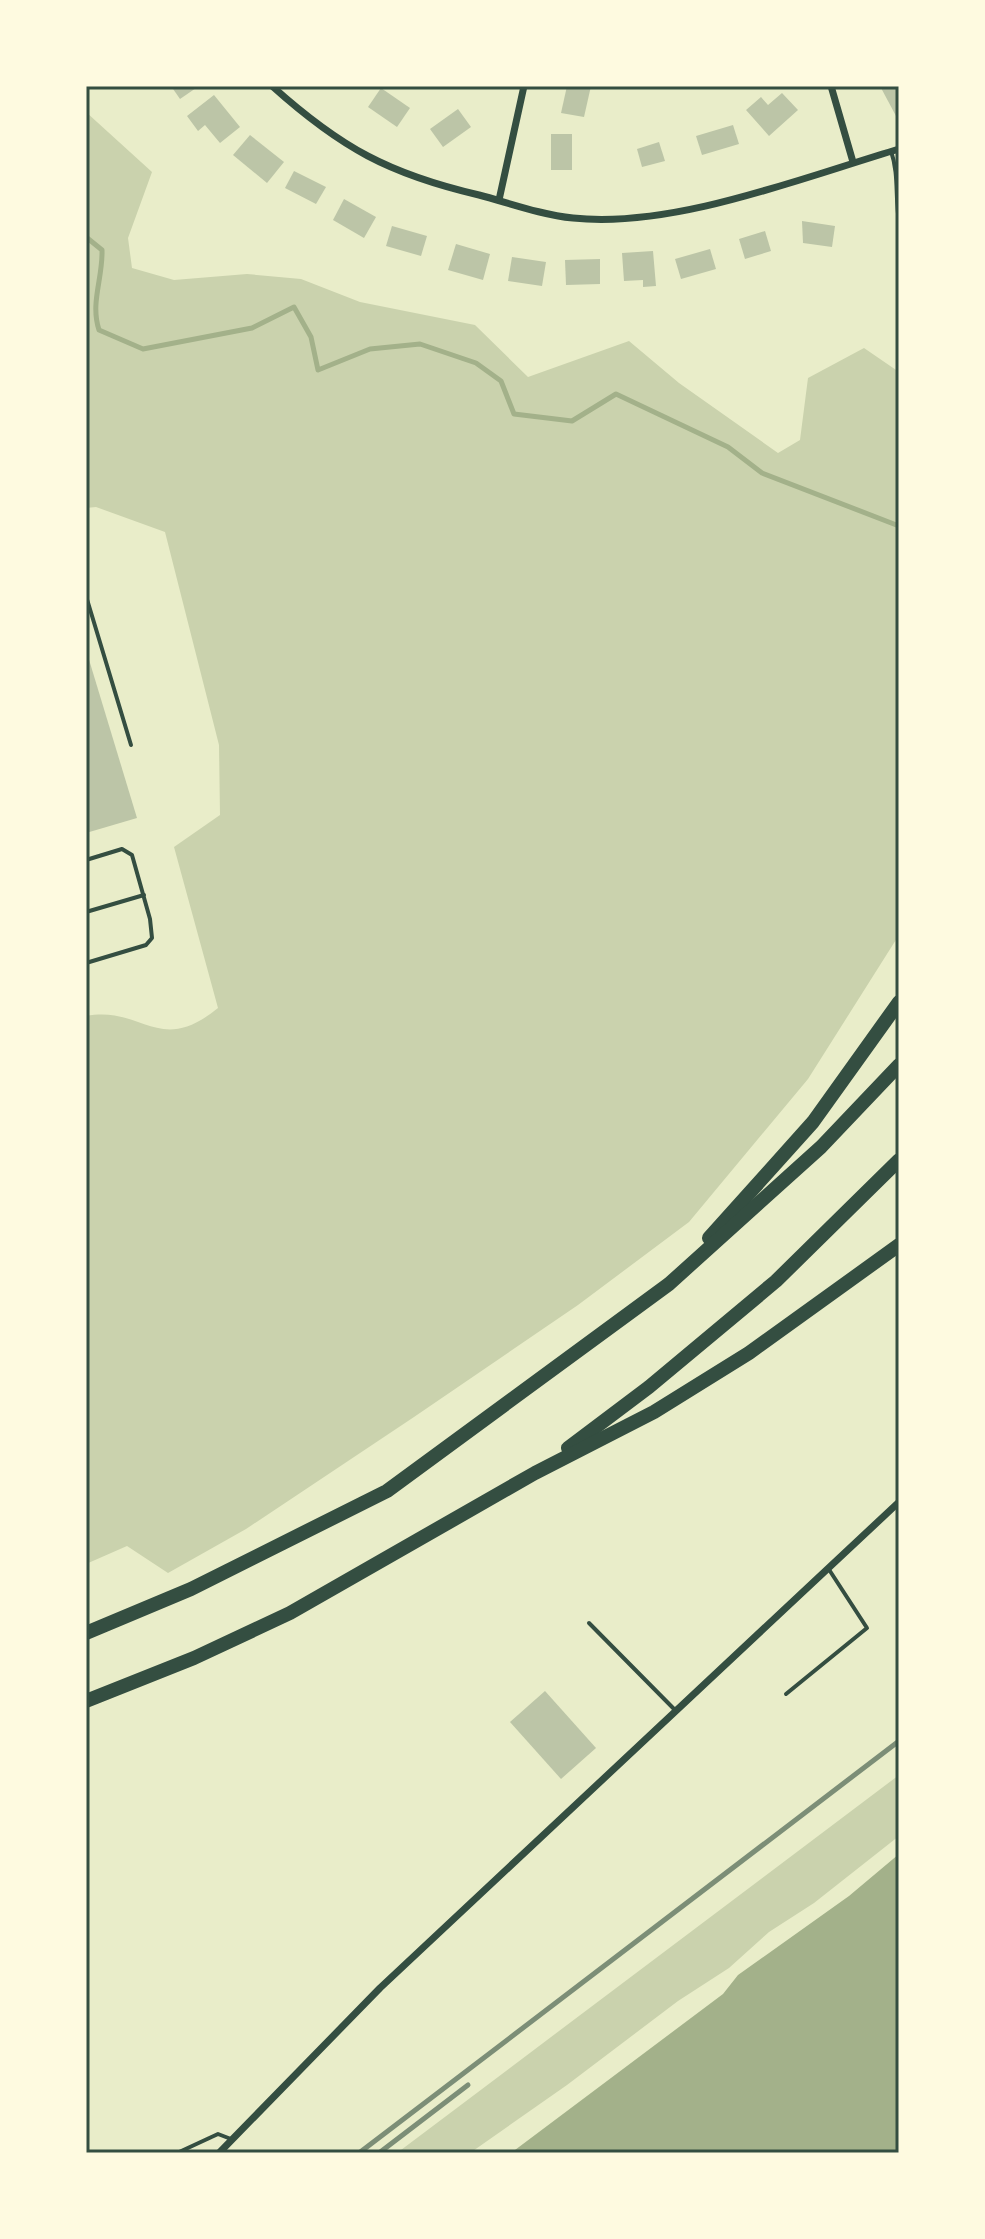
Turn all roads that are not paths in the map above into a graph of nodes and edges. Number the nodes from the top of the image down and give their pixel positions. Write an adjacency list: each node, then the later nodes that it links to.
1 (272, 86): 6 (street)
2 (524, 86): 6 (street)
3 (831, 86): 5 (street)
4 (895, 150): 5 (street); 7 (lane)
5 (853, 162): 6 (street)
6 (499, 200)
7 (899, 222)
8 (86, 596): 9 (lane)
9 (131, 745)
10 (86, 860): 11 (lane)
11 (144, 895): 12 (lane); 13 (lane)
12 (86, 912)
13 (86, 963)
14 (899, 1002): 18 (highway)
15 (899, 1065): 18 (highway)
16 (899, 1160): 19 (highway)
17 (899, 1245): 19 (highway)
18 (669, 1284): 23 (highway)
19 (535, 1473): 25 (highway)
20 (899, 1502): 21 (street)
21 (828, 1568): 24 (lane); 26 (street)
22 (589, 1623): 26 (lane)
23 (86, 1633)
24 (786, 1694)
25 (86, 1701)
26 (676, 1711): 27 (street)
27 (233, 2139): 28 (lane); 29 (street)
28 (177, 2153)
29 (219, 2153)

